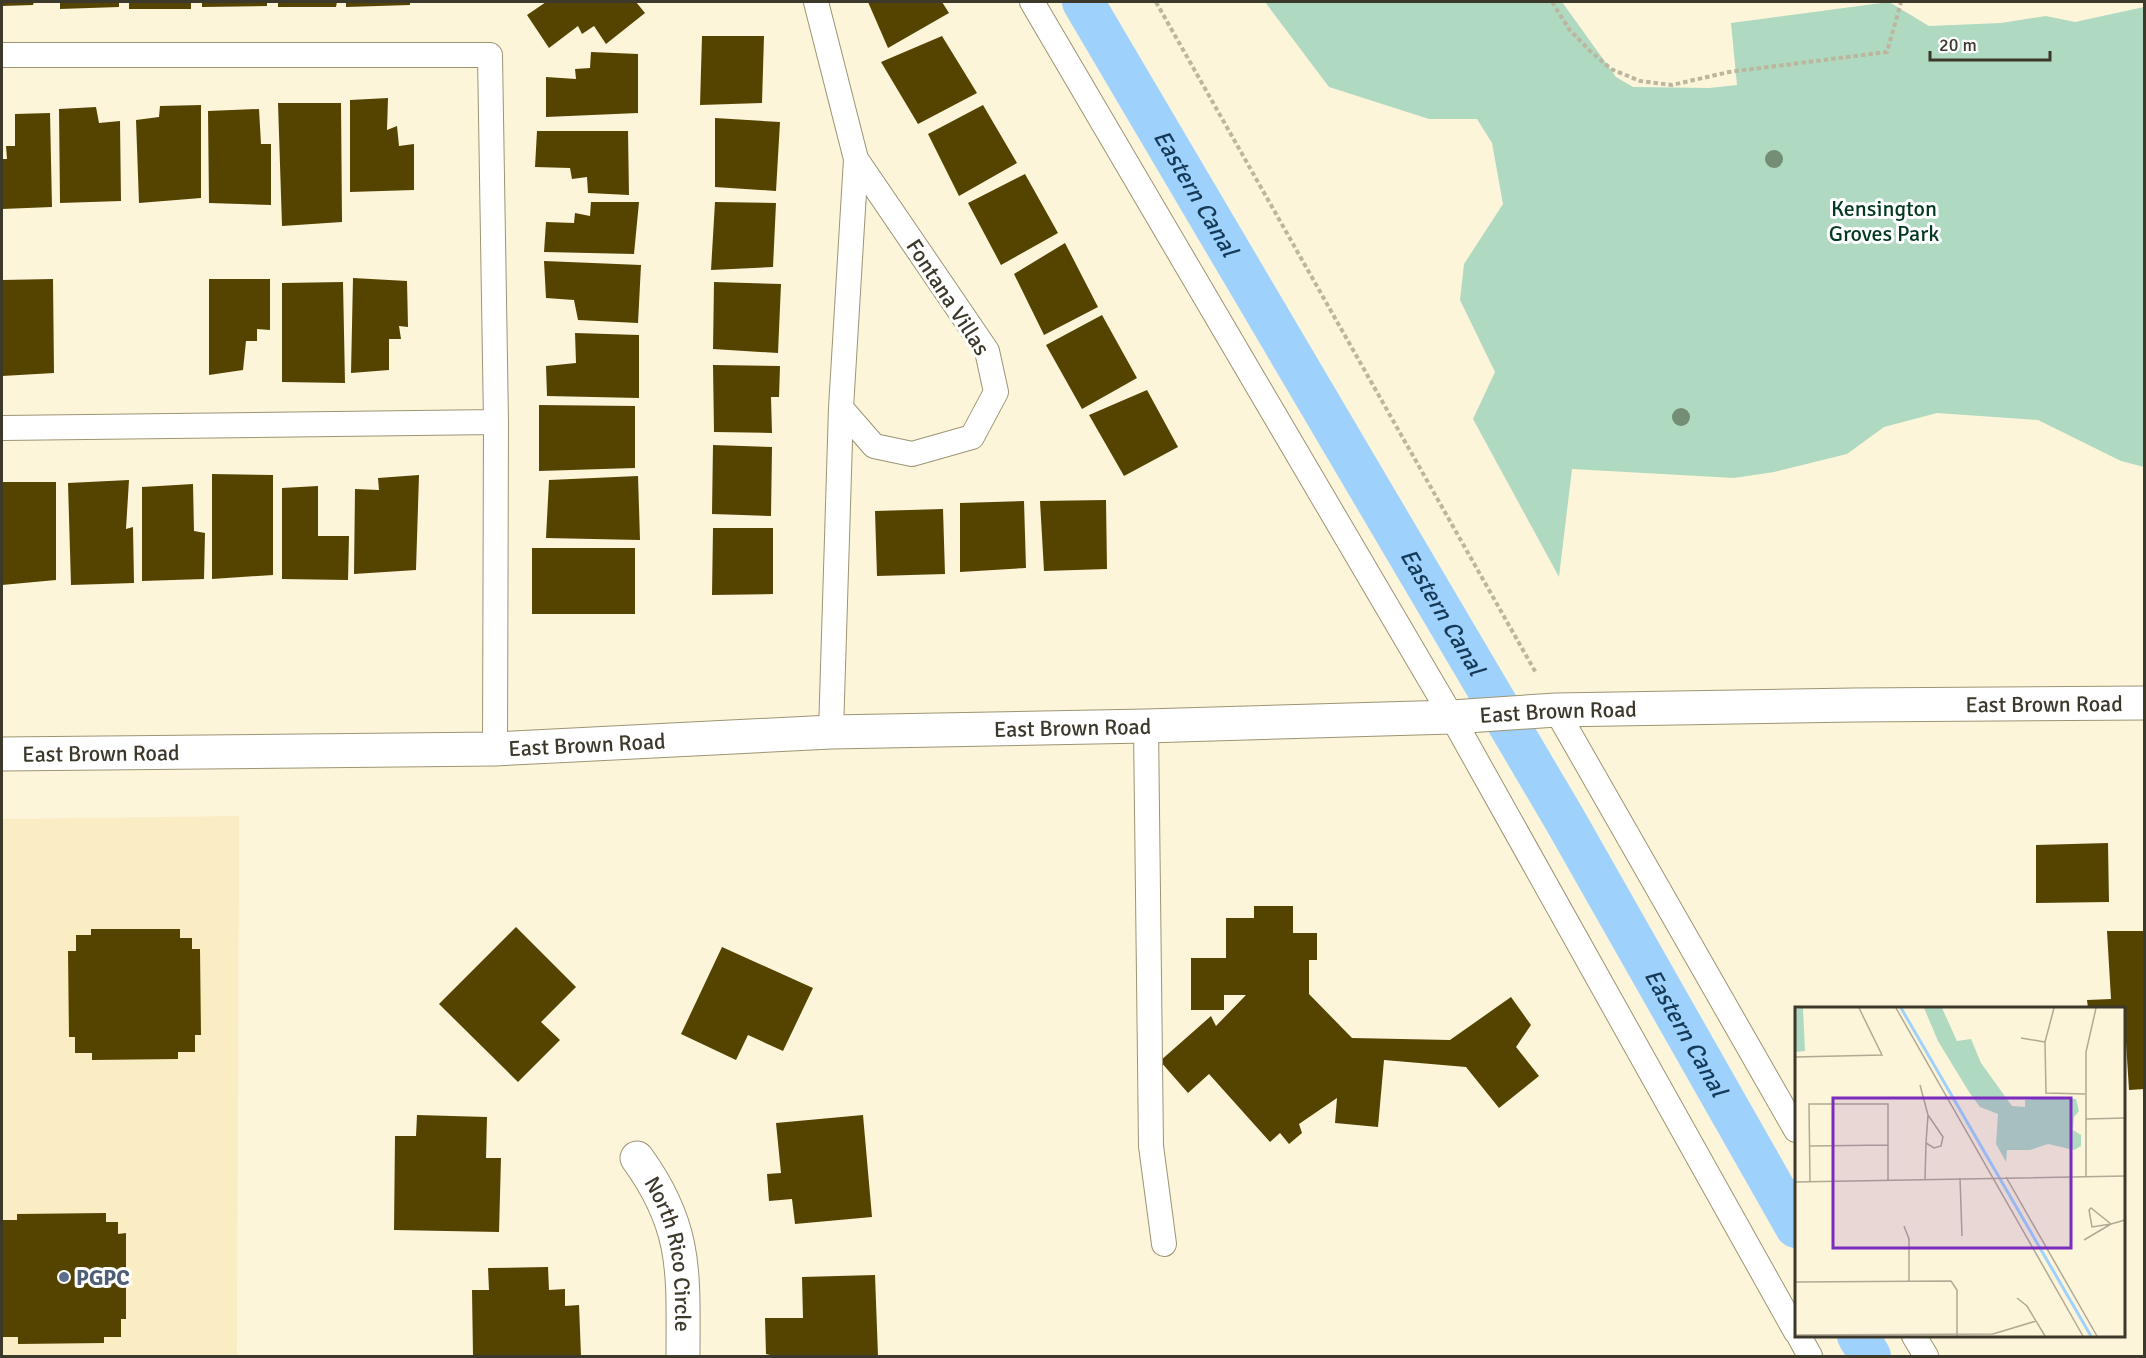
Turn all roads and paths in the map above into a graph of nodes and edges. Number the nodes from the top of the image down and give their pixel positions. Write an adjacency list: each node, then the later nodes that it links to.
1 (816, 2): 7 (lane, Fontana Villas)
2 (1032, 2): 13 (lane)
3 (1156, 2): 12 (path)
4 (1552, 2): 5 (path)
5 (1901, 2)
6 (2, 55): 9 (lane)
7 (856, 159): 8 (lane, Fontana Villas); 8 (lane, Fontana Villas)
8 (841, 408): 15 (lane, Fontana Villas)
9 (496, 422): 10 (lane); 16 (lane)
10 (2, 428)
11 (2145, 703): 12 (main road, East Brown Road)
12 (1556, 710): 13 (main road, East Brown Road); 18 (lane)
13 (1452, 717): 14 (main road, East Brown Road); 21 (lane)
14 (1146, 726): 15 (main road, East Brown Road); 20 (lane)
15 (831, 732): 16 (main road, East Brown Road)
16 (495, 749): 17 (main road, East Brown Road)
17 (2, 754)
18 (1795, 1127)
19 (637, 1158): 24 (main road, North Rico Circle)
20 (1164, 1244)
21 (1795, 1329)
22 (1800, 1337): 25 (lane)
23 (1915, 1337): 26 (lane)
24 (683, 1356)
25 (1810, 1356)
26 (1926, 1356)

